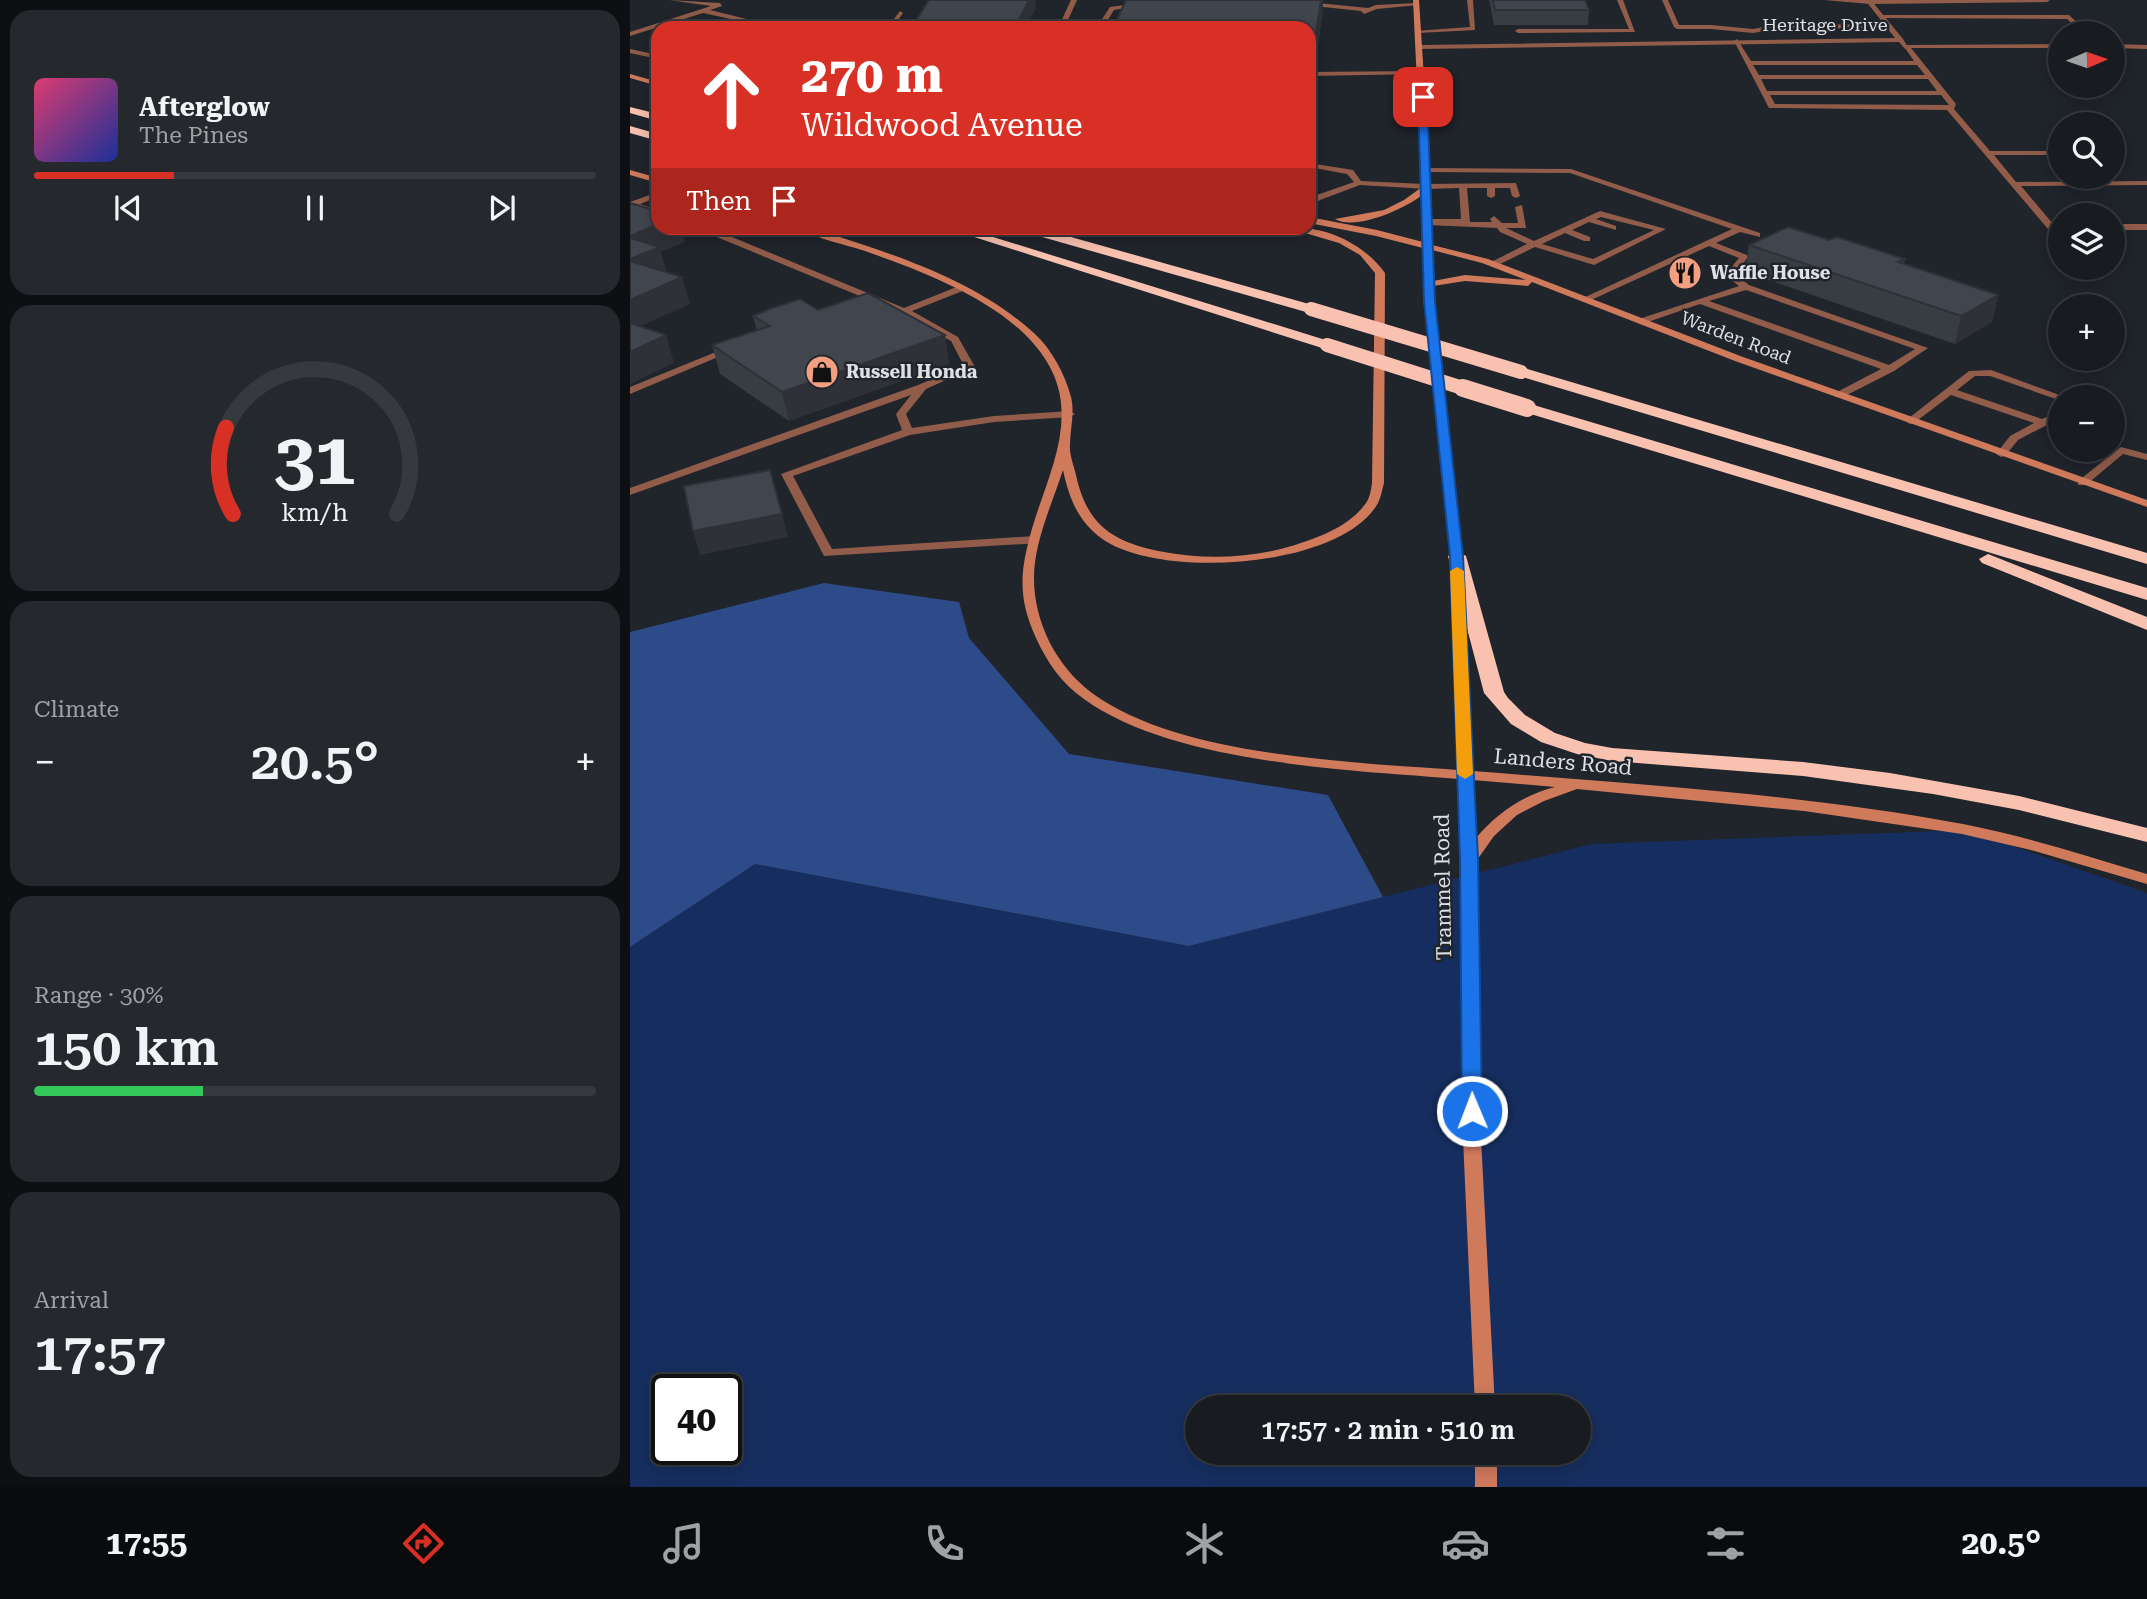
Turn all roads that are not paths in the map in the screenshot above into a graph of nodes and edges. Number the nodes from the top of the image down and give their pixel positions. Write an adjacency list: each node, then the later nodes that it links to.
1 (672, 0): 9 (street)
2 (1074, 0): 25 (street)
3 (1470, 0): 35 (street)
4 (1620, 0): 36 (street)
5 (1665, 0): 31 (street)
6 (1827, 0): 7 (street)
7 (1844, 0): 10 (street); 17 (street)
8 (2047, 0): 13 (street)
9 (684, 1): 18 (street)
10 (1869, 1): 11 (street); 20 (street)
11 (1913, 1): 12 (street)
12 (1956, 1): 13 (street)
13 (1999, 1)
14 (1416, 3): 15 (street); 35 (main road, Trammel Road)
15 (1299, 4)
16 (1150, 5): 26 (street)
17 (1850, 9)
18 (703, 10): 22 (street); 23 (street)
19 (900, 13): 24 (street)
20 (1882, 17): 27 (street); 29 (street)
21 (1857, 18): 28 (street)
22 (670, 21)
23 (751, 21)
24 (895, 21)
25 (1064, 21)
26 (1104, 21)
27 (2073, 21)
28 (1864, 26): 29 (street); 34 (street)
29 (1889, 26): 39 (street)
30 (651, 27): 37 (street)
31 (1717, 27): 32 (street); 34 (street)
32 (1731, 27)
33 (1758, 27): 34 (street)
34 (1776, 27)
35 (1418, 31): 42 (main road, Trammel Road)
36 (1518, 32)
37 (630, 34)
38 (1739, 45): 39 (street, Heritage Drive); 42 (street, Heritage Drive); 46 (street)
39 (1904, 45): 40 (street, Heritage Drive); 47 (street)
40 (2048, 46)
41 (2125, 46): 43 (street)
42 (1420, 47): 48 (main road, Trammel Road)
43 (2147, 47)
44 (630, 51): 45 (street)
45 (651, 56)
46 (1750, 63): 47 (street); 51 (street)
47 (1918, 63): 52 (street)
48 (1421, 73): 49 (street); 64 (main road, Trammel Road)
49 (1316, 74)
50 (630, 76): 53 (main road)
51 (1757, 77): 52 (street); 54 (street)
52 (1930, 77): 55 (street)
53 (649, 81)
54 (1766, 93): 55 (street); 56 (street)
55 (1943, 93): 56 (street)
56 (1949, 108): 61 (street)
57 (630, 110): 58 (highway)
58 (651, 116)
59 (630, 129): 60 (highway)
60 (651, 136)
61 (1988, 153): 62 (street); 69 (street)
62 (2048, 153)
63 (1316, 166): 67 (street)
64 (1426, 170): 70 (main road, Trammel Road); 89 (street)
65 (630, 172): 66 (main road)
66 (651, 179)
67 (1359, 183): 70 (street); 72 (street)
68 (2147, 183): 69 (street)
69 (2014, 184): 83 (street)
70 (1427, 186): 71 (street); 79 (main road); 81 (main road, Trammel Road)
71 (1463, 186): 73 (street); 82 (street)
72 (1316, 196)
73 (1516, 196)
74 (651, 197): 75 (street)
75 (631, 204): 77 (street)
76 (1519, 207): 84 (street)
77 (651, 211)
78 (1588, 219): 85 (street); 88 (street); 104 (street)
79 (1316, 220)
80 (1316, 221): 105 (main road, Warden Road)
81 (1427, 222): 82 (street); 105 (main road, Trammel Road)
82 (1466, 222): 84 (street)
83 (2048, 222)
84 (1497, 223): 102 (street)
85 (1578, 224): 90 (street); 92 (street)
86 (2125, 227): 87 (street)
87 (2147, 227)
88 (1613, 228)
89 (1739, 229): 98 (street); 101 (street)
90 (1564, 230): 100 (street); 102 (street)
91 (1316, 233): 129 (main road)
92 (1601, 233)
93 (719, 235): 99 (street)
94 (730, 235): 99 (street)
95 (826, 235): 109 (main road)
96 (974, 235): 135 (highway, bridge)
97 (1051, 235): 138 (highway, bridge)
98 (1757, 235)
99 (725, 237): 111 (street)
100 (1587, 239)
101 (1709, 243): 108 (street); 112 (street)
102 (1534, 244): 104 (street); 106 (street)
103 (1606, 244): 104 (street)
104 (1619, 244)
105 (1428, 247): 106 (main road, Warden Road); 107 (main road, Trammel Road)
106 (1494, 264): 110 (main road, Warden Road)
107 (1429, 284): 110 (main road); 137 (main road, Trammel Road)
108 (1745, 287): 114 (street); 118 (street)
109 (962, 288): 115 (street); 124 (main road)
110 (1563, 290): 112 (main road, Warden Road)
111 (864, 295): 113 (street); 115 (street)
112 (1586, 299): 116 (main road, Warden Road)
113 (851, 300)
114 (1700, 301): 116 (street); 118 (street)
115 (904, 311): 119 (street)
116 (1642, 321): 123 (main road, Warden Road)
117 (748, 342): 120 (street)
118 (1890, 369): 123 (street)
119 (922, 387): 128 (street); 133 (street)
120 (630, 391)
121 (1950, 391): 122 (street); 126 (street); 127 (street)
122 (2048, 393)
123 (1839, 395): 126 (main road, Warden Road)
124 (1070, 414): 128 (street); 129 (main road, Landers Road)
125 (2048, 420): 127 (street)
126 (1910, 421): 130 (main road, Warden Road)
127 (2043, 423): 130 (street)
128 (908, 432): 136 (street)
129 (1064, 445): 136 (main road, Landers Road)
130 (2001, 454): 132 (main road, Warden Road)
131 (2147, 457): 132 (street)
132 (2082, 483): 134 (main road, Warden Road)
133 (630, 492)
134 (2147, 504)
135 (1872, 513): 139 (highway); 140 (highway)
136 (1035, 540): 141 (main road, Landers Road)
137 (1457, 556): 141 (main road, Trammel Road); 143 (highway)
138 (2147, 559)
139 (2147, 594)
140 (2147, 624)
141 (1465, 774): 142 (main road, Landers Road); 144 (main road, Trammel Road)
142 (1584, 785): 144 (main road); 145 (main road, Landers Road)
143 (2147, 835)
144 (1469, 859): 146 (main road, Trammel Road)
145 (2147, 879)
146 (1484, 1395)
147 (1486, 1465): 148 (main road)
148 (1486, 1487)

